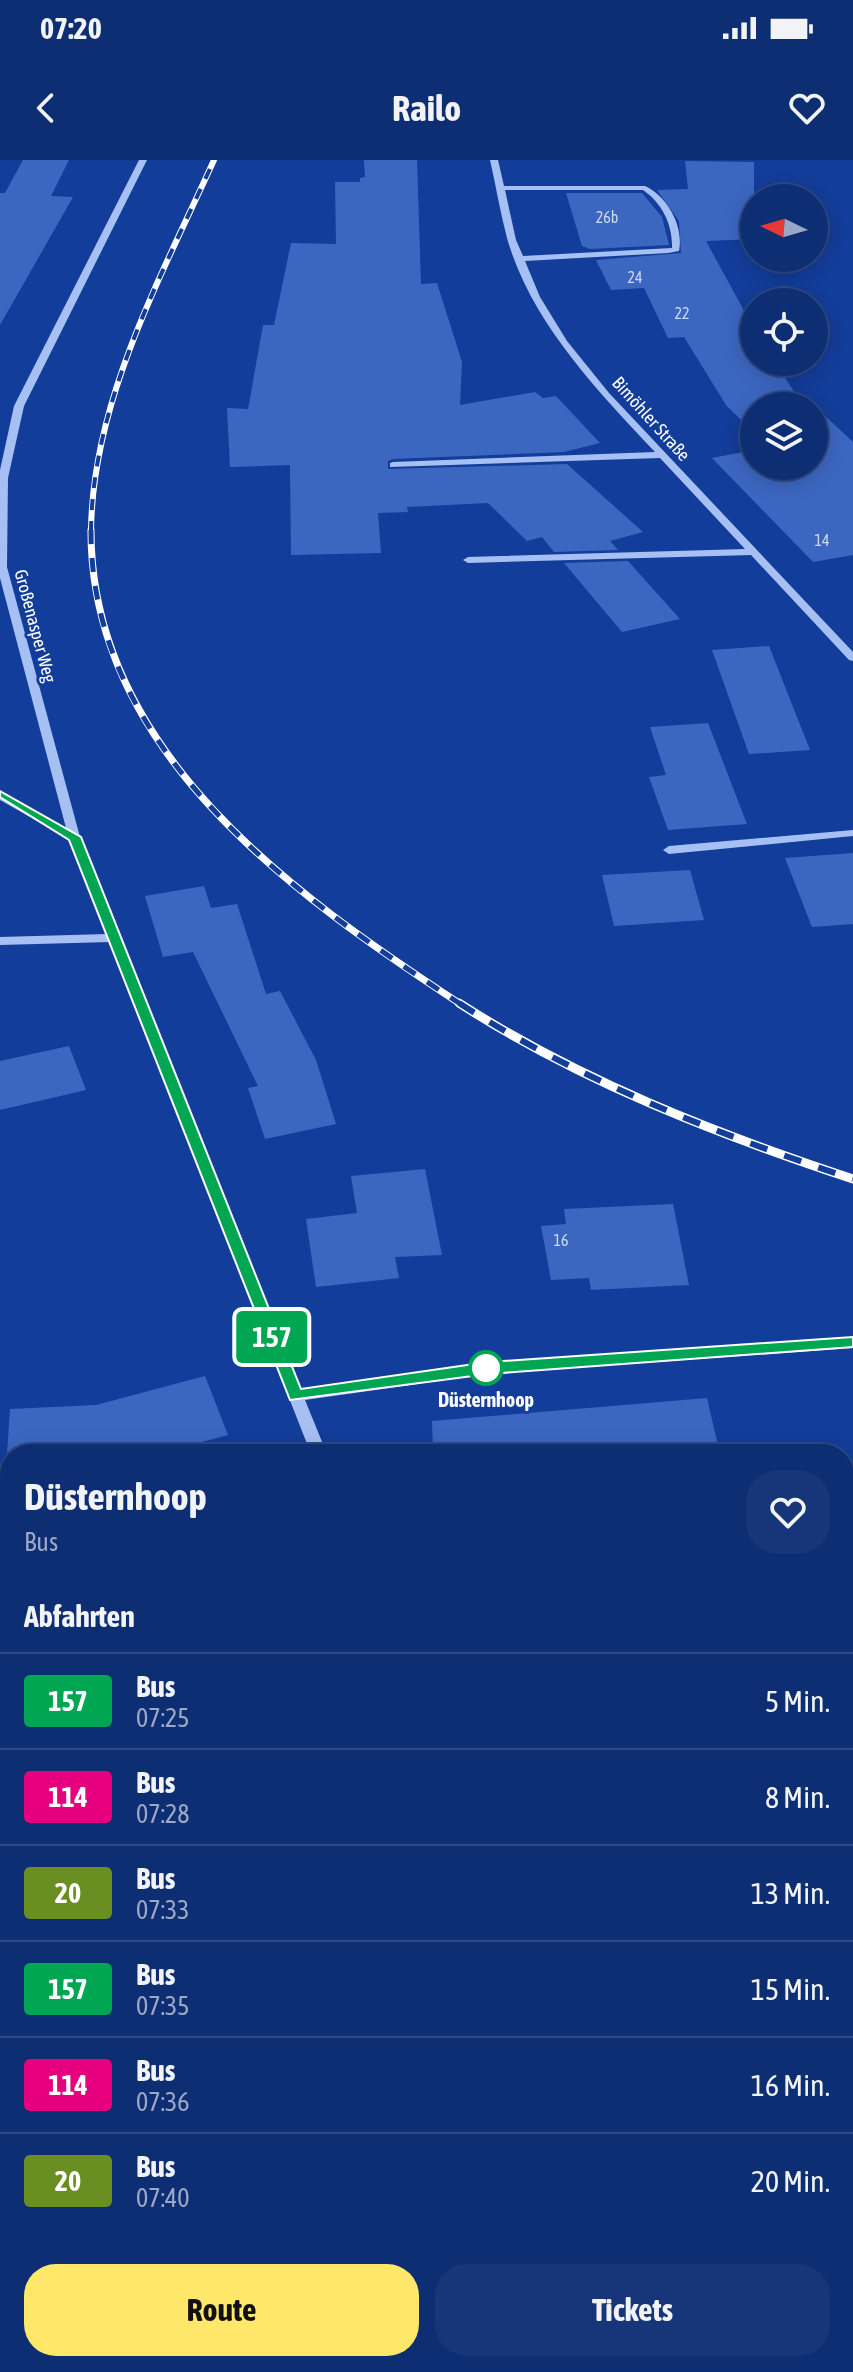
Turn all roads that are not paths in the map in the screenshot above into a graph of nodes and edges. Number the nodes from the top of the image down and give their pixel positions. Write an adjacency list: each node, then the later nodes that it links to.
1 (143, 160): 12 (street, Großenasper Weg)
2 (494, 160): 3 (street, Bimöhler Straße)
3 (500, 188): 4 (street, Bimöhler Straße); 4 (street)
4 (519, 259): 5 (street, Bimöhler Straße)
5 (662, 455): 6 (street); 7 (street, Bimöhler Straße)
6 (393, 465)
7 (751, 552): 8 (street); 9 (street, Bimöhler Straße)
8 (468, 560)
9 (853, 658)
10 (0, 795): 12 (street)
11 (853, 833): 13 (street)
12 (74, 837): 14 (street)
13 (669, 850)
14 (113, 938): 15 (street); 17 (street)
15 (0, 941)
16 (853, 1343): 17 (street)
17 (295, 1396): 18 (street)
18 (315, 1444)

